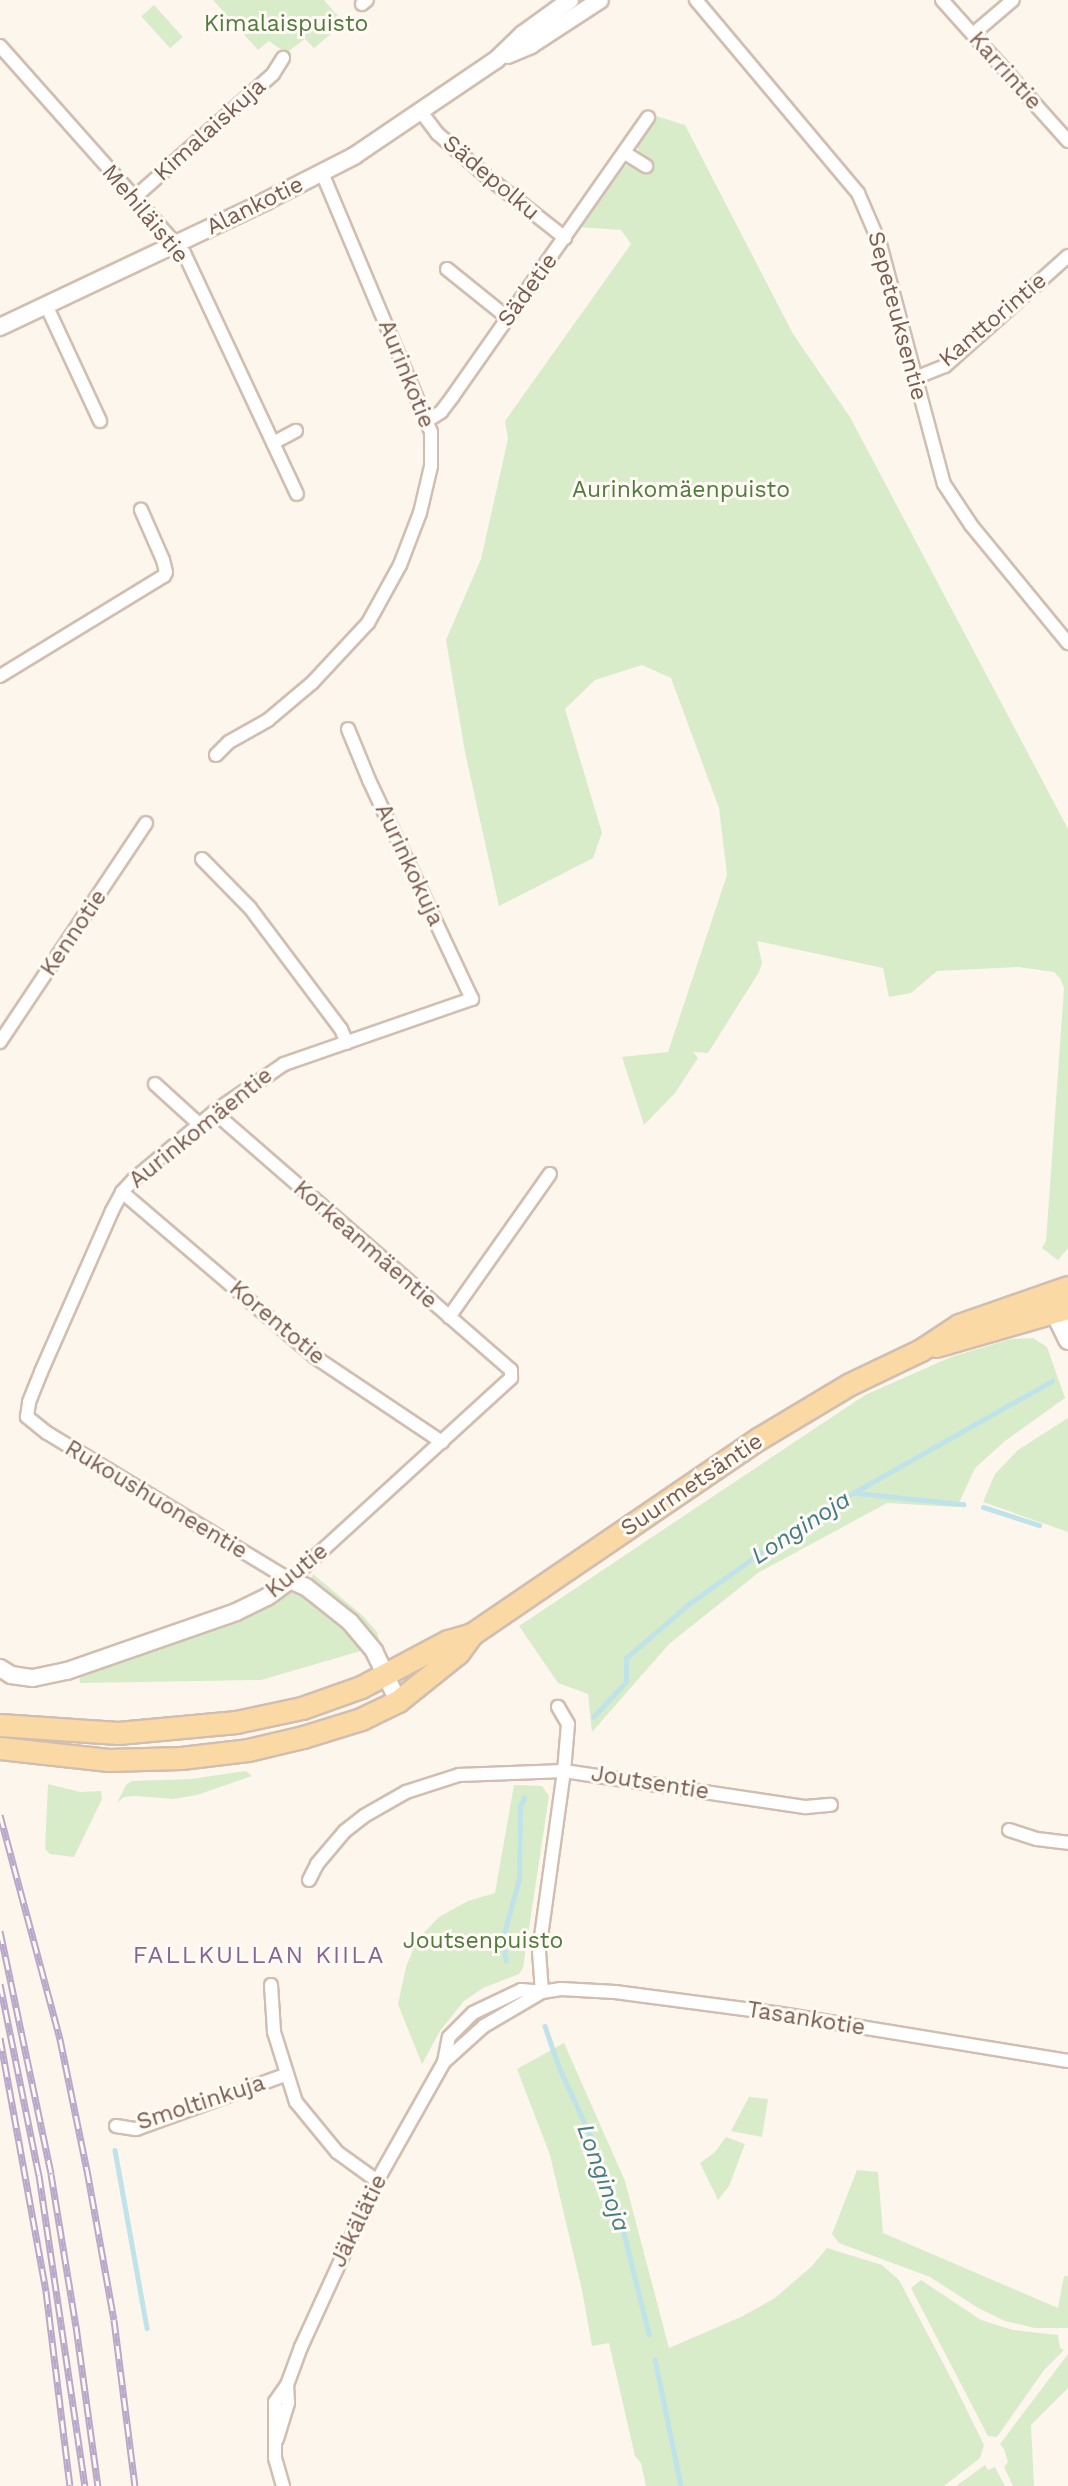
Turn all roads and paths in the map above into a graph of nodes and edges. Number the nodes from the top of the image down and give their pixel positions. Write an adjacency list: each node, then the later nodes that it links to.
1 (570, 0): 9 (street, Alankotie)
2 (600, 0): 9 (street, Alankotie)
3 (942, 0): 6 (street, Karrintie)
4 (1013, 0): 6 (street)
5 (694, 2): 24 (street, Sepeteuksentie)
6 (973, 34): 12 (street, Karrintie)
7 (0, 46): 16 (street, Mehiläistie)
8 (283, 58): 16 (street, Kimalaiskuja)
9 (496, 60): 10 (street, Alankotie)
10 (422, 113): 15 (street, Alankotie); 17 (street, Sädepolku)
11 (648, 118): 13 (street, Sädetie)
12 (1068, 141)
13 (625, 153): 14 (street); 17 (street, Sädetie)
14 (646, 166)
15 (322, 173): 18 (street, Alankotie); 26 (street, Aurinkotie)
16 (134, 198): 18 (street, Mehiläistie)
17 (565, 238): 22 (street, Sädetie)
18 (175, 244): 21 (street, Alankotie); 28 (street, Mehiläistie)
19 (1068, 256): 24 (street, Kanttorintie)
20 (447, 269): 22 (street)
21 (46, 305): 23 (street, Alankotie); 25 (street)
22 (508, 318): 26 (street, Sädetie)
23 (1, 323)
24 (915, 378): 31 (street, Sepeteuksentie)
25 (100, 421)
26 (427, 421): 34 (street, Aurinkotie)
27 (296, 431): 28 (street)
28 (273, 443): 29 (street, Mehiläistie)
29 (298, 494)
30 (141, 510): 32 (street)
31 (1068, 643)
32 (0, 676)
33 (348, 730): 37 (street, Aurinkokuja)
34 (216, 755)
35 (146, 823): 38 (street, Kennotie)
36 (202, 859): 39 (street)
37 (472, 999): 39 (street, Aurinkomäentie)
38 (0, 1042)
39 (347, 1043): 41 (street, Aurinkomäentie)
40 (155, 1084): 42 (street)
41 (214, 1112): 42 (street, Aurinkomäentie); 46 (street, Korkeanmäentie)
42 (199, 1124): 44 (street, Aurinkomäentie)
43 (550, 1174): 46 (street)
44 (122, 1192): 49 (street, Aurinkomäentie); 50 (street, Korentotie)
45 (1063, 1301): 47 (main road); 52 (main road, Suurmetsäntie)
46 (449, 1317): 48 (street, Korkeanmäentie)
47 (1068, 1339)
48 (511, 1378): 50 (street, Kuutie)
49 (27, 1417): 51 (street, Rukoushuoneentie)
50 (442, 1442): 51 (street, Kuutie)
51 (290, 1580): 53 (street, Kuutie); 54 (street, Rukoushuoneentie)
52 (472, 1634): 54 (main road, Suurmetsäntie); 55 (main road, Suurmetsäntie)
53 (0, 1668)
54 (387, 1675): 55 (street, Rukoushuoneentie); 57 (main road, Suurmetsäntie)
55 (398, 1701): 58 (main road, Suurmetsäntie)
56 (558, 1707): 59 (street)
57 (0, 1725)
58 (0, 1748)
59 (564, 1771): 60 (street, Joutsentie); 63 (street); 65 (street, Joutsentie)
60 (831, 1805)
61 (1009, 1830): 62 (street)
62 (1068, 1843)
63 (309, 1880)
64 (271, 1985): 67 (street)
65 (542, 1992): 66 (street, Tasankotie); 69 (street, Jäkälätie)
66 (1068, 2061)
67 (285, 2075): 68 (street, Smoltinkuja); 69 (street)
68 (116, 2126)
69 (377, 2181): 70 (street, Jäkälätie)
70 (284, 2486)

